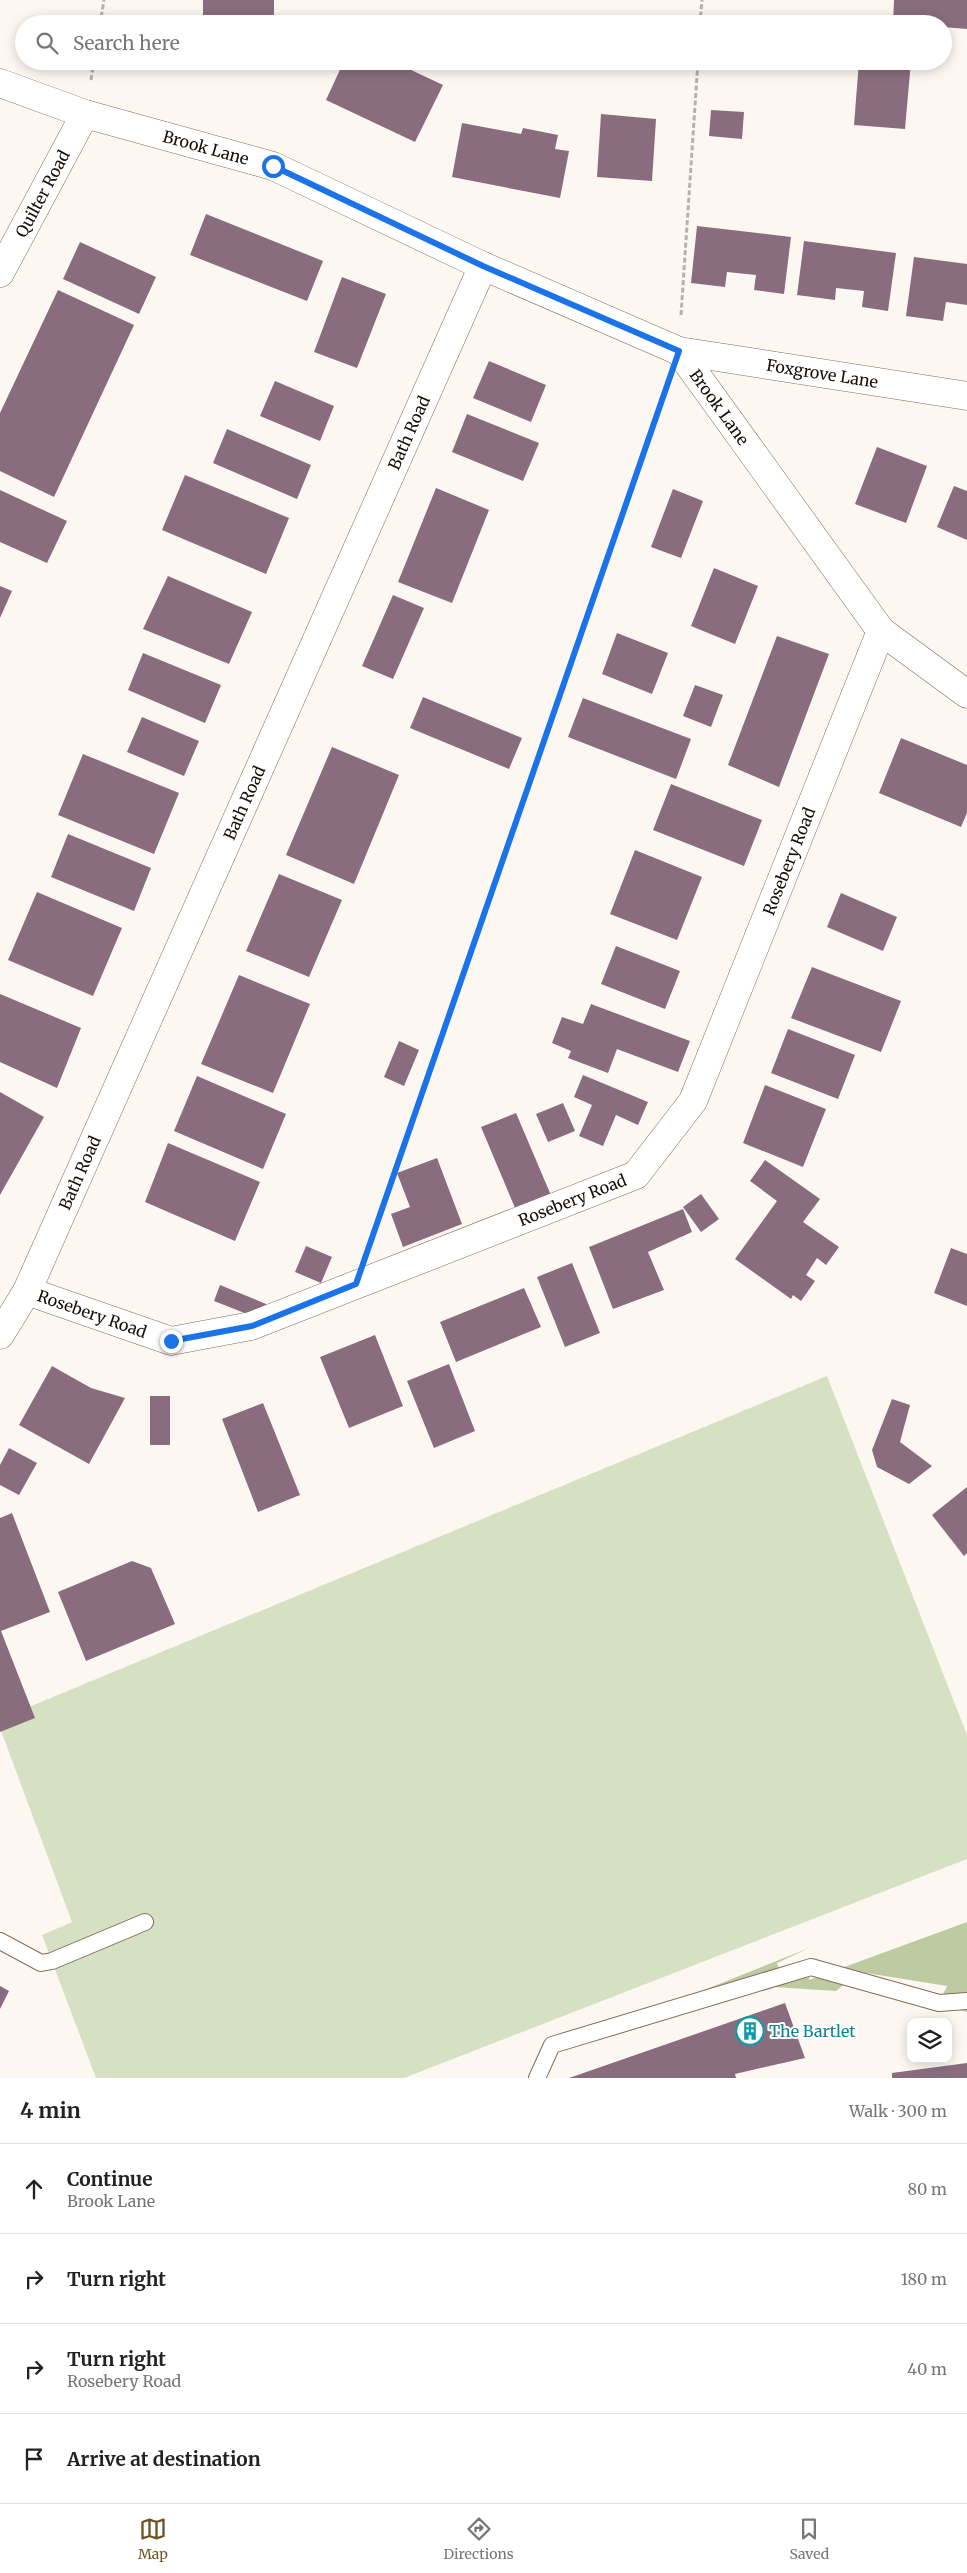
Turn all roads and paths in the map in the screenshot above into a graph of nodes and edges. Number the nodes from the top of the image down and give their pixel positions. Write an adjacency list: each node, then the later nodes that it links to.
1 (104, 0): 3 (path)
2 (702, 0): 4 (path)
3 (102, 15)
4 (701, 15)
5 (697, 70): 10 (path)
6 (0, 83): 7 (street, Brook Lane)
7 (85, 114): 8 (street, Brook Lane); 9 (street, Quilter Road)
8 (483, 266): 10 (street, Brook Lane); 15 (street, Bath Road)
9 (0, 273)
10 (679, 351): 11 (street, Foxgrove Lane); 12 (street, Brook Lane); 14 (path)
11 (967, 396)
12 (881, 631): 13 (street, Brook Lane); 14 (street, Rosebery Road)
13 (967, 694)
14 (356, 1284): 15 (street, Rosebery Road)
15 (27, 1291): 16 (street, Bath Road)
16 (0, 1335)
17 (145, 1922): 18 (lane)
18 (0, 1941)
19 (967, 2002): 20 (lane)
20 (537, 2078)

